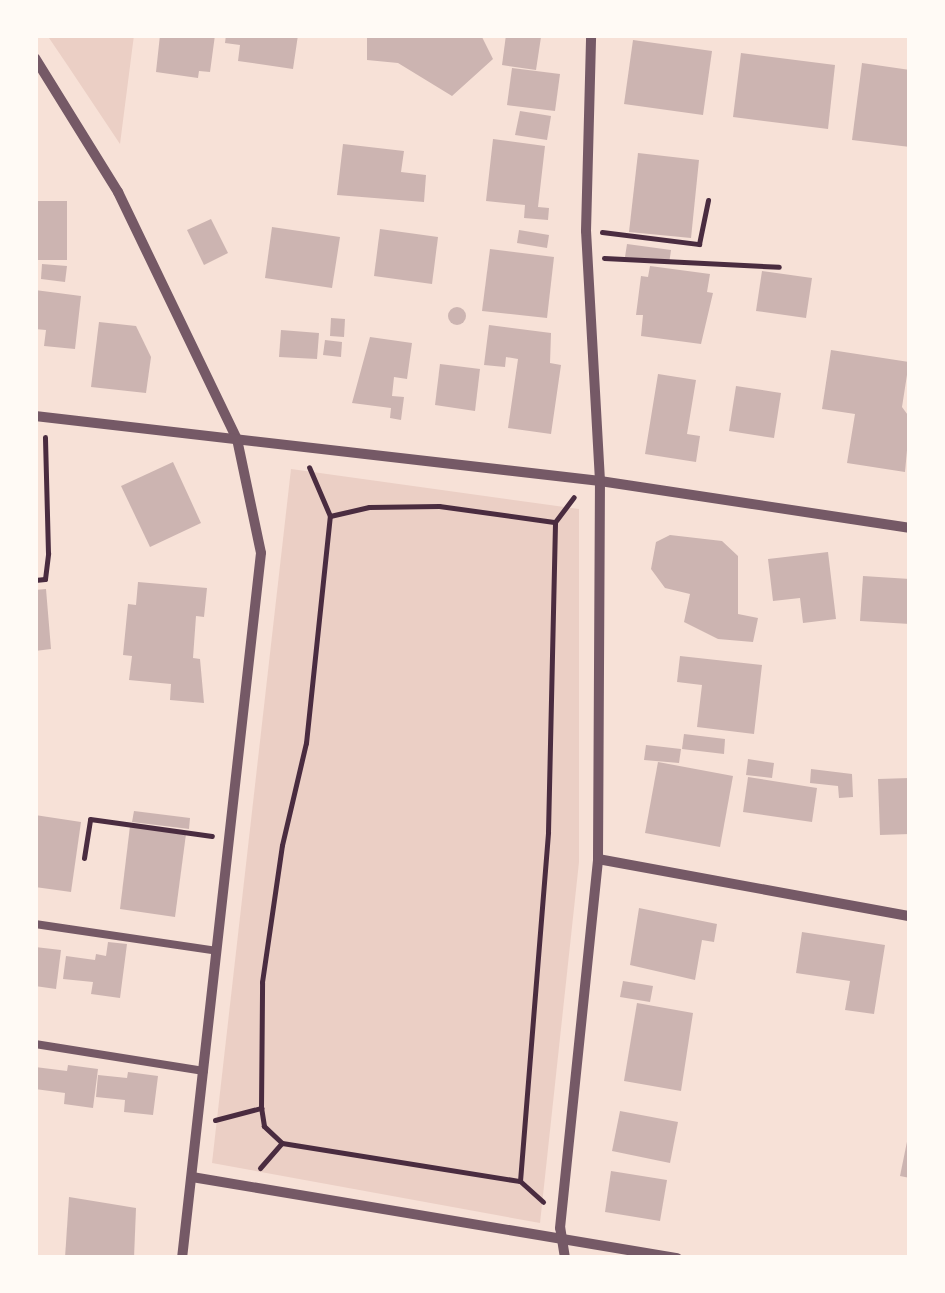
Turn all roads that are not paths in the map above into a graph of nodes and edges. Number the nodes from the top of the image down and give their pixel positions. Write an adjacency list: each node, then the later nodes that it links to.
1 (591, 35): 5 (street)
2 (35, 58): 4 (street)
3 (40, 417): 4 (street)
4 (236, 438): 5 (street); 10 (street)
5 (600, 481): 6 (street); 7 (street)
6 (910, 528)
7 (598, 858): 8 (street); 14 (street)
8 (910, 916)
9 (35, 924): 10 (lane)
10 (218, 951): 12 (street)
11 (35, 1044): 12 (lane)
12 (204, 1070): 13 (street)
13 (192, 1177): 14 (street); 15 (street)
14 (560, 1233): 16 (street); 17 (street)
15 (182, 1258)
16 (566, 1258)
17 (677, 1258)

